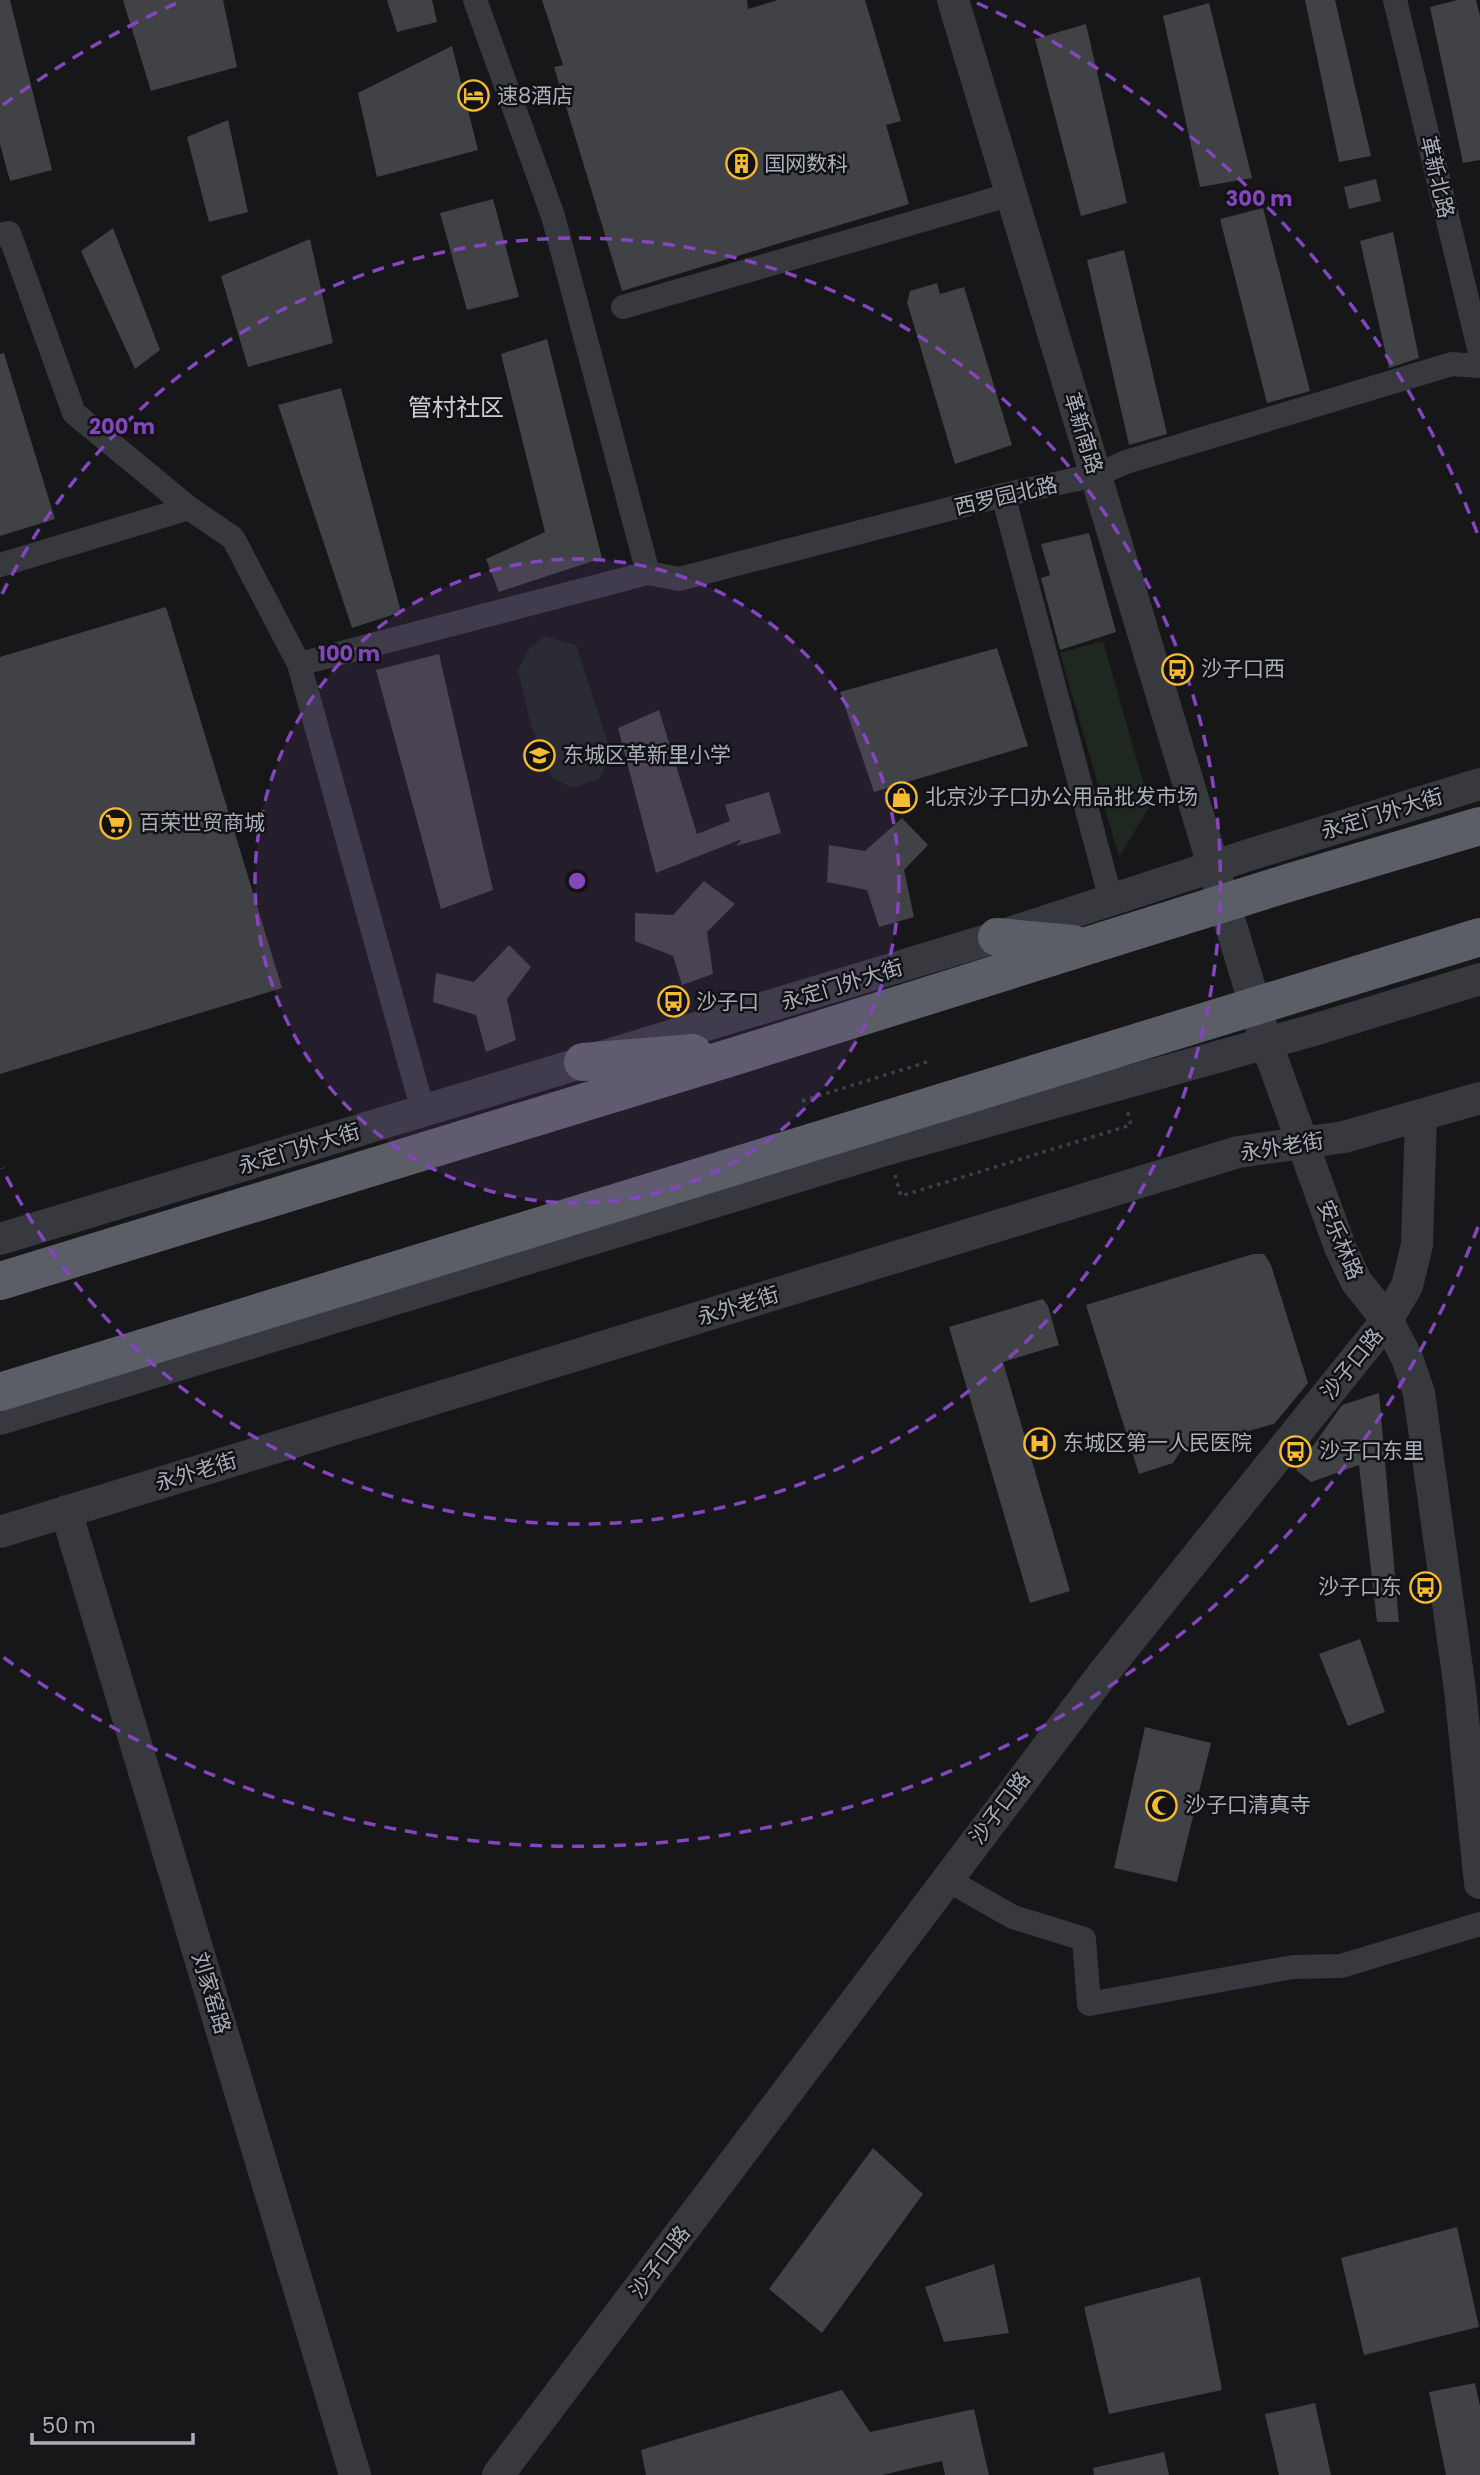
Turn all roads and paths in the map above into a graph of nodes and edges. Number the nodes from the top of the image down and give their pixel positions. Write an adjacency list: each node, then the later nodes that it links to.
1 (475, 0): 13 (street)
2 (953, 0): 4 (street, 革新南路)
3 (1395, 0): 7 (street, 革新北路)
4 (1012, 194): 6 (street); 9 (street, 革新南路)
5 (0, 235): 11 (street)
6 (623, 307)
7 (1480, 353)
8 (1480, 366): 9 (street, 西罗园北路)
9 (1096, 475): 10 (street, 西罗园北路); 17 (street, 革新南路)
10 (1003, 495): 13 (street, 西罗园北路); 18 (street)
11 (189, 508): 12 (street); 14 (street)
12 (0, 565)
13 (648, 573): 14 (street, 西罗园北路)
14 (299, 664): 31 (street)
15 (1480, 785): 17 (street, 永定门外大街)
16 (1480, 826): 19 (highway, 永定门外大街)
17 (1214, 866): 18 (street, 永定门外大街); 19 (street, 革新南路)
18 (1111, 900): 20 (street, 永定门外大街)
19 (1224, 902): 22 (highway, 永定门外大街); 24 (street, 安乐林路)
20 (998, 937): 22 (highway); 27 (street, 永定门外大街)
21 (1480, 937): 24 (highway)
22 (1089, 946): 26 (highway, 永定门外大街)
23 (1480, 979): 25 (street)
24 (1255, 1006): 25 (street, 安乐林路); 39 (highway)
25 (1266, 1042): 34 (street, 安乐林路); 40 (street)
26 (769, 1046): 27 (highway); 37 (highway, 永定门外大街)
27 (583, 1062): 31 (street, 永定门外大街)
28 (927, 1062): 30 (path)
29 (1480, 1098): 32 (street, 永外老街)
30 (802, 1101)
31 (423, 1111): 36 (street, 永定门外大街)
32 (1421, 1115): 34 (street, 永外老街); 38 (street, 沙子口路)
33 (1131, 1125): 35 (path)
34 (1301, 1143): 38 (street, 安乐林路); 41 (street, 永外老街)
35 (901, 1196)
36 (0, 1240)
37 (0, 1280)
38 (1387, 1320): 43 (street, 安乐林路); 44 (street, 沙子口路)
39 (0, 1392)
40 (0, 1419)
41 (66, 1511): 42 (street, 永外老街); 47 (street, 刘家窑路)
42 (0, 1532)
43 (1474, 1767): 45 (street, 安乐林路)
44 (946, 1879): 46 (street); 48 (street, 沙子口路)
45 (1480, 1884)
46 (1480, 1924)
47 (355, 2475)
48 (498, 2475)

